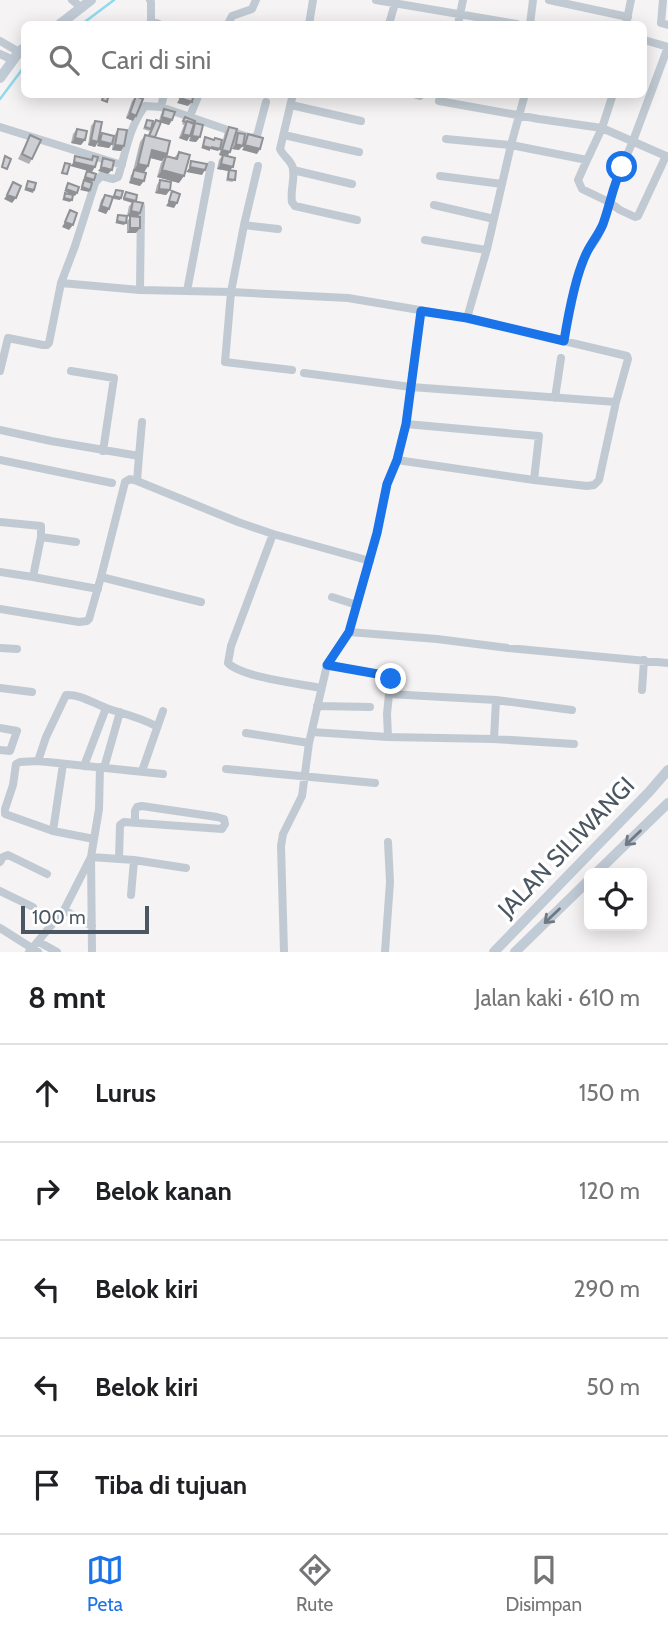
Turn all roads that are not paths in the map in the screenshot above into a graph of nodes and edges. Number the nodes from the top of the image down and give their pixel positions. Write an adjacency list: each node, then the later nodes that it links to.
1 (72, 0): 12 (street)
2 (150, 0): 15 (street)
3 (256, 0): 16 (street)
4 (313, 0): 17 (street)
5 (376, 0): 11 (street)
6 (463, 0): 13 (street)
7 (533, 0): 19 (street)
8 (550, 0): 20 (street)
9 (631, 0): 20 (street)
10 (663, 0): 21 (street)
11 (395, 2): 13 (street); 18 (street)
12 (87, 4): 14 (main road)
13 (459, 20)
14 (67, 21)
15 (151, 21)
16 (230, 21)
17 (310, 21)
18 (390, 21)
19 (530, 21)
20 (627, 21)
21 (668, 25)
22 (0, 41): 25 (street)
23 (647, 41): 24 (street)
24 (668, 47): 44 (street)
25 (19, 53): 26 (street); 27 (main road)
26 (0, 54)
27 (2, 73)
28 (163, 98): 36 (street)
29 (197, 98): 38 (street)
30 (292, 98): 35 (street)
31 (439, 98): 37 (street)
32 (524, 98): 37 (street)
33 (612, 98): 41 (street)
34 (266, 102): 38 (street)
35 (291, 105): 39 (street); 42 (street)
36 (161, 107): 38 (street); 50 (street)
37 (519, 115): 41 (street); 45 (street)
38 (190, 116)
39 (361, 121)
40 (0, 127): 50 (street)
41 (602, 128): 44 (street); 48 (street)
42 (284, 135): 46 (street); 52 (street)
43 (446, 139): 45 (street)
44 (633, 141): 47 (street); 56 (street)
45 (511, 145): 48 (street); 55 (street)
46 (359, 152)
47 (667, 152): 56 (street)
48 (587, 160): 56 (street)
49 (211, 164): 67 (street)
50 (122, 165): 65 (street)
51 (258, 166): 61 (street)
52 (293, 170): 54 (street); 60 (street)
53 (440, 176): 55 (street)
54 (352, 184)
55 (502, 184): 59 (street)
56 (609, 202): 71 (street)
57 (434, 205): 59 (street)
58 (141, 206): 66 (street)
59 (494, 219): 64 (street)
60 (357, 220)
61 (244, 225): 62 (street); 68 (street)
62 (278, 229)
63 (425, 240): 64 (street)
64 (486, 250): 70 (street)
65 (61, 283): 66 (street); 74 (street)
66 (140, 290): 67 (street)
67 (187, 291): 68 (street)
68 (231, 292): 69 (street); 73 (street)
69 (421, 311): 70 (street); 77 (street)
70 (467, 318): 71 (street)
71 (564, 341): 79 (street)
72 (561, 358): 78 (street)
73 (292, 370)
74 (0, 371)
75 (71, 371): 83 (street)
76 (304, 373): 77 (street)
77 (411, 387): 78 (street); 81 (street)
78 (555, 398): 79 (street)
79 (616, 402): 87 (street)
80 (142, 422): 84 (street)
81 (406, 424): 86 (street); 87 (street)
82 (0, 429): 83 (street)
83 (103, 451): 84 (street)
84 (139, 456): 88 (street)
85 (0, 460): 89 (street)
86 (397, 460): 87 (street); 94 (street)
87 (534, 480)
88 (137, 481): 91 (street); 97 (street)
89 (112, 483)
90 (0, 522): 92 (street)
91 (273, 534): 94 (street); 110 (street)
92 (41, 537): 93 (street); 96 (street)
93 (76, 542)
94 (370, 561): 101 (street)
95 (0, 572): 96 (street)
96 (33, 577): 98 (street)
97 (102, 577): 98 (street); 100 (street)
98 (98, 589): 102 (street)
99 (332, 597): 101 (street)
100 (201, 602)
101 (357, 605): 103 (street)
102 (0, 609)
103 (349, 632): 106 (street); 108 (street)
104 (0, 648): 105 (street)
105 (17, 649)
106 (644, 660): 107 (street); 111 (street)
107 (668, 663)
108 (327, 665): 110 (street); 113 (street)
109 (0, 688): 112 (street)
110 (321, 688): 115 (street)
111 (642, 690)
112 (32, 692)
113 (389, 694): 114 (street); 125 (street)
114 (496, 700): 118 (street); 126 (street)
115 (317, 706): 116 (street); 123 (street)
116 (370, 707)
117 (106, 708): 120 (street); 130 (street); 132 (street)
118 (572, 710)
119 (163, 711): 121 (street)
120 (120, 712): 121 (street); 133 (street)
121 (156, 726): 136 (street)
122 (0, 729): 129 (street)
123 (312, 732): 125 (street); 127 (street)
124 (246, 733): 127 (street)
125 (388, 737): 126 (street)
126 (494, 738): 128 (street)
127 (309, 743): 138 (street)
128 (574, 744)
129 (0, 750)
130 (38, 761): 131 (street); 142 (street)
131 (63, 764): 132 (street); 142 (street)
132 (84, 766): 133 (street)
133 (102, 768): 136 (street); 143 (street)
134 (226, 769): 138 (street)
135 (668, 770): 164 (main road, JALAN SILIWANGI)
136 (142, 771): 137 (street)
137 (163, 774)
138 (304, 777): 139 (street); 162 (street)
139 (376, 783)
140 (668, 803): 150 (main road, JALAN SILIWANGI, one-way to 150)
141 (135, 822): 141 (street); 146 (street)
142 (53, 831): 143 (street)
143 (94, 839): 145 (street)
144 (388, 842): 163 (street)
145 (91, 857): 146 (street); 156 (street); 157 (street)
146 (118, 858): 147 (street)
147 (134, 860): 149 (street); 154 (street)
148 (0, 862): 151 (street)
149 (186, 868)
150 (601, 868)
151 (47, 874)
152 (584, 885): 165 (main road, JALAN SILIWANGI, one-way to 165)
153 (0, 891): 155 (street)
154 (131, 895)
155 (33, 907)
156 (64, 910): 157 (street); 159 (street)
157 (92, 926): 161 (street)
158 (0, 928): 159 (street)
159 (34, 948): 160 (street)
160 (57, 952)
161 (92, 952)
162 (284, 952)
163 (386, 952)
164 (494, 952)
165 (515, 952)

